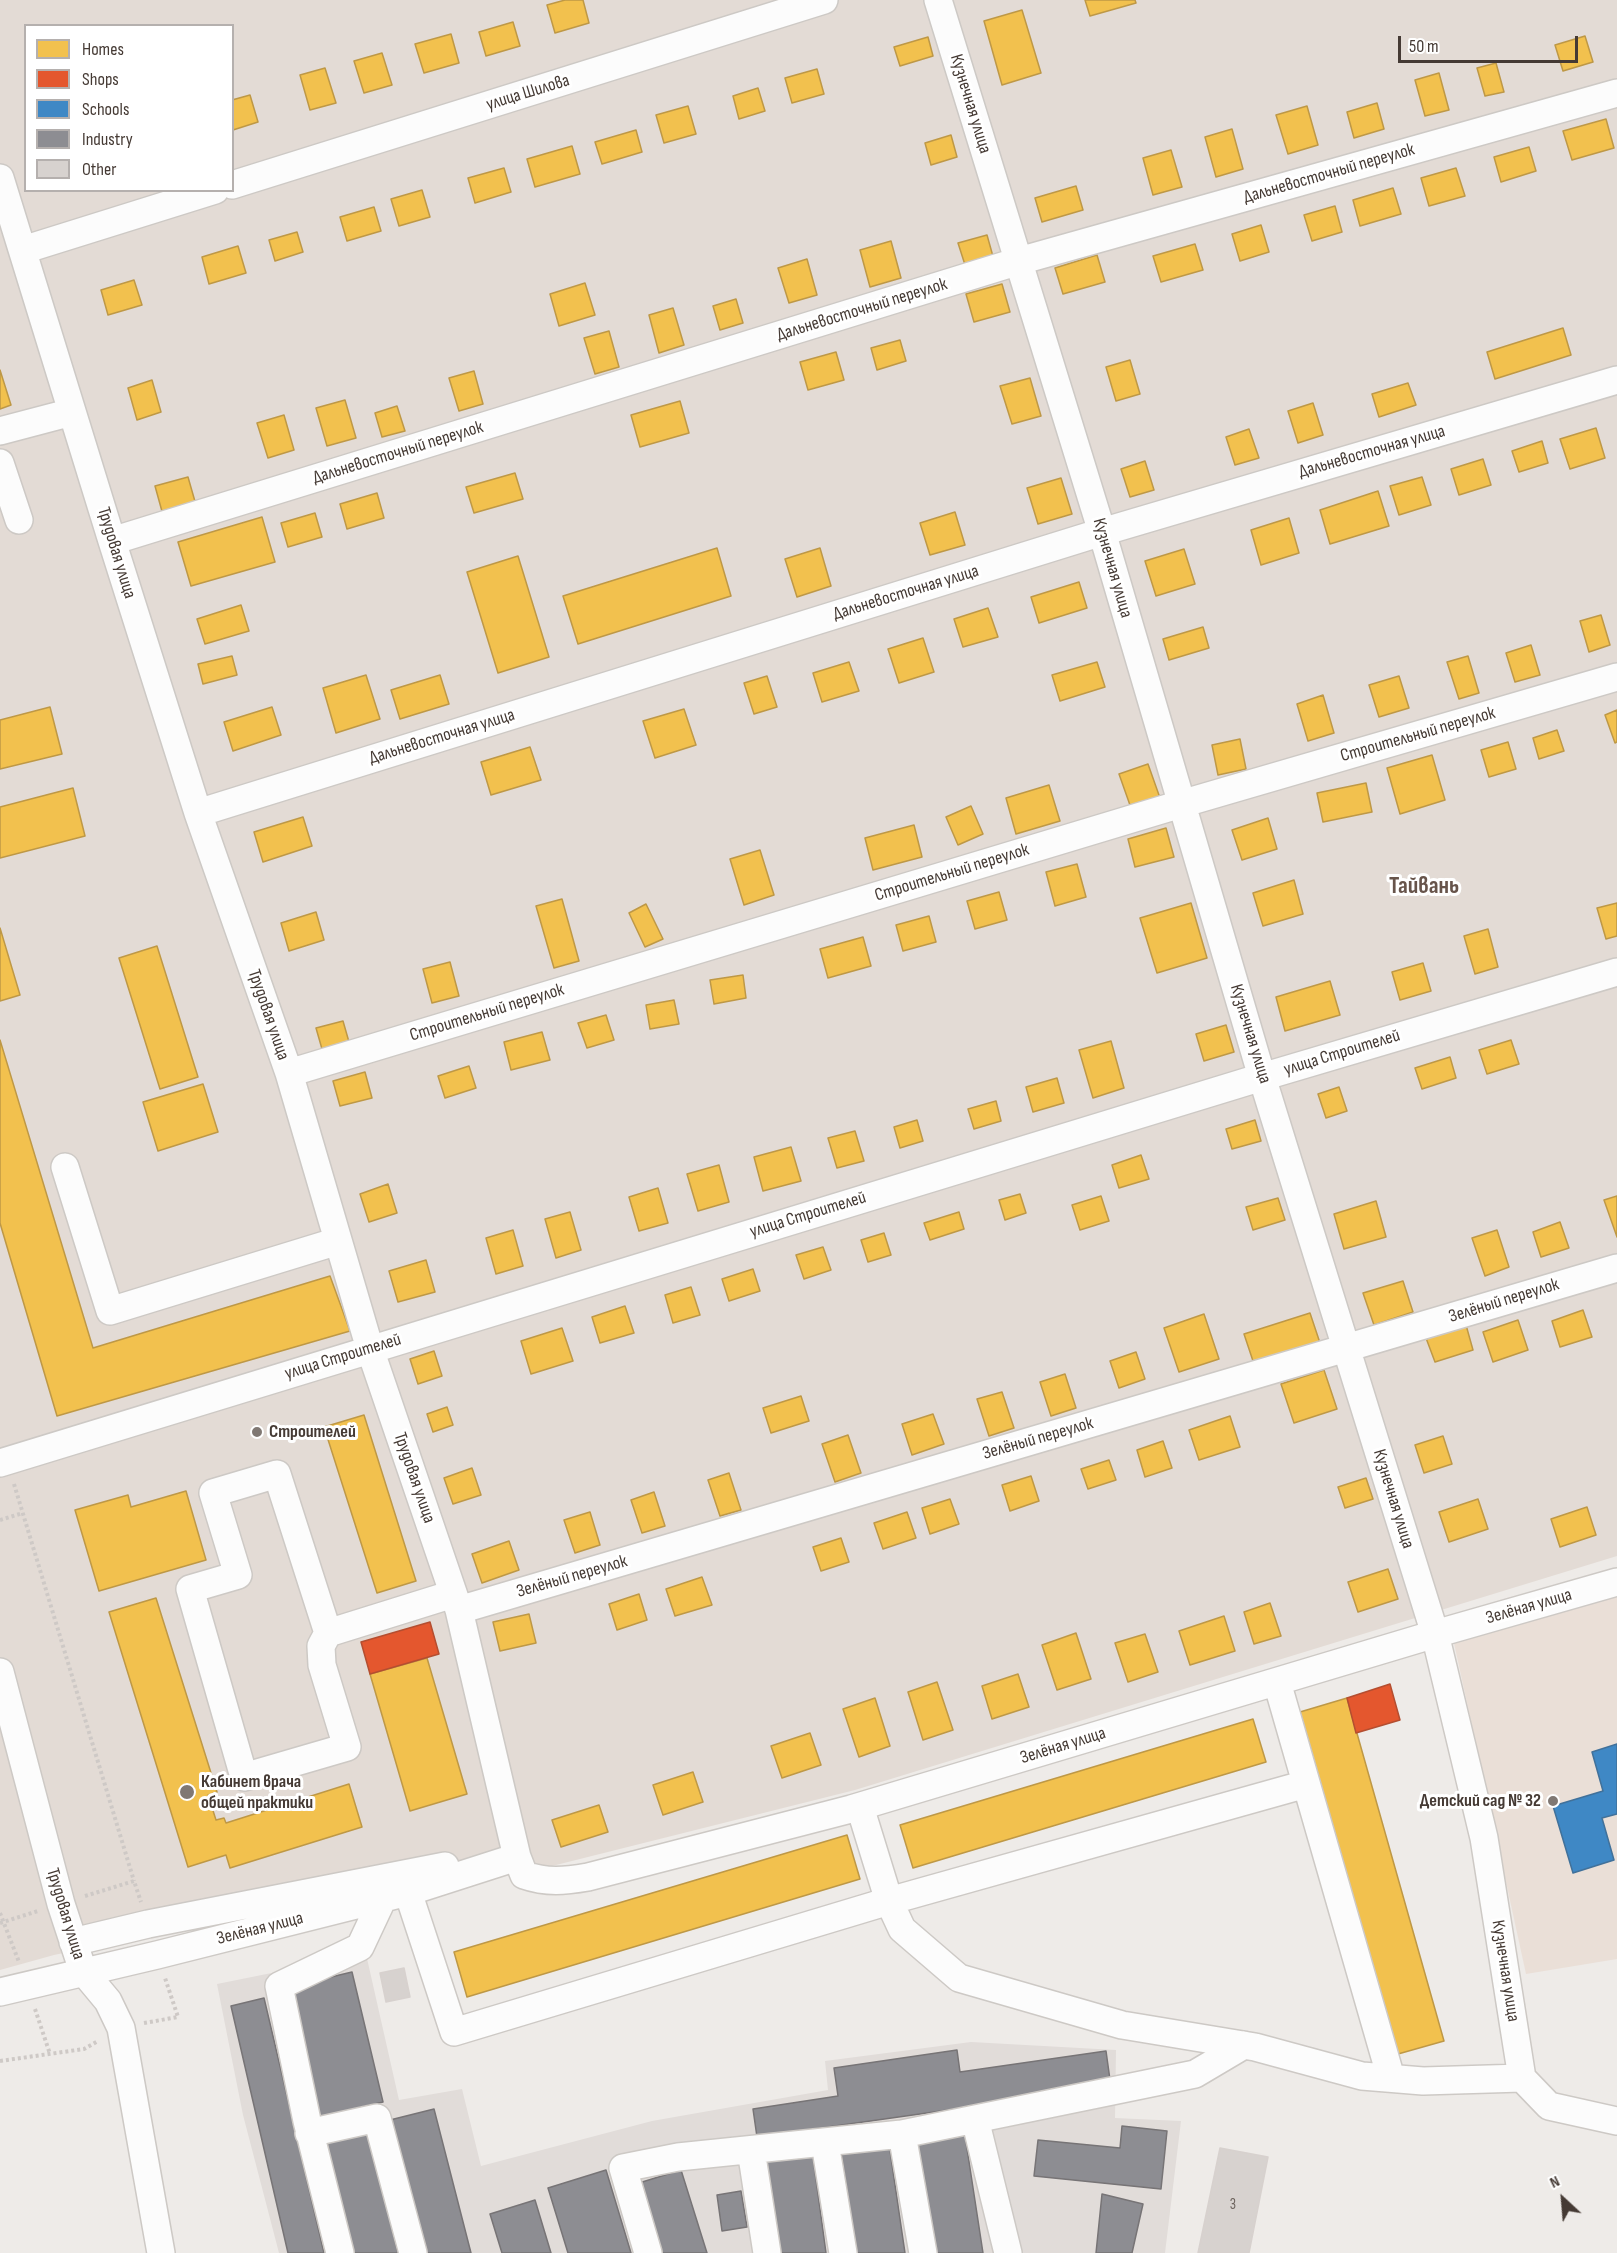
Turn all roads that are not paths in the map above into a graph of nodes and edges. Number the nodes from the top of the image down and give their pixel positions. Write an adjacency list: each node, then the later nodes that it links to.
1 (824, 0): 5 (street, улица Шилова)
2 (938, 0): 8 (street, Кузнечная улица)
3 (1617, 93): 8 (street, Дальневосточный переулок)
4 (0, 178): 7 (street, Трудовая улица)
5 (234, 184)
6 (209, 192): 7 (street)
7 (23, 250): 10 (street, Трудовая улица)
8 (1019, 261): 14 (street, Кузнечная улица); 15 (street, Дальневосточный переулок)
9 (1617, 380): 14 (street, Дальневосточная улица)
10 (72, 412): 11 (street); 15 (street, Трудовая улица)
11 (0, 430)
12 (0, 463): 13 (street)
13 (19, 520)
14 (1102, 532): 17 (street, Кузнечная улица); 18 (street, Дальневосточная улица)
15 (112, 541): 18 (street, Трудовая улица)
16 (1617, 677): 17 (street, Строительный переулок)
17 (1181, 804): 20 (street, Строительный переулок); 21 (street, Кузнечная улица)
18 (198, 813): 20 (street, Трудовая улица)
19 (1617, 972): 21 (street, улица Строителей)
20 (289, 1073): 23 (street, Трудовая улица)
21 (1262, 1077): 25 (street, Кузнечная улица); 26 (street, улица Строителей)
22 (65, 1167): 23 (street)
23 (338, 1241): 26 (street, Трудовая улица)
24 (1617, 1268): 25 (street, Зелёный переулок)
25 (1347, 1348): 29 (street, Зелёный переулок); 31 (street, Кузнечная улица)
26 (370, 1349): 27 (street, улица Строителей); 29 (street, Трудовая улица)
27 (3, 1462)
28 (1617, 1582): 31 (street, Зелёная улица)
29 (456, 1602): 30 (street, Зелёный переулок); 36 (street, Трудовая улица)
30 (328, 1633): 30 (street)
31 (1435, 1634): 33 (street, Зелёная улица); 44 (street, Кузнечная улица)
32 (0, 1672): 39 (street, Трудовая улица)
33 (1277, 1683): 34 (street); 35 (street, Зелёная улица)
34 (1306, 1784): 38 (street); 43 (street)
35 (860, 1806): 36 (street, Зелёная улица); 38 (street)
36 (518, 1857): 37 (street, Зелёная улица); 39 (street, Зелёная улица)
37 (396, 1895): 38 (street); 40 (street, Зелёная улица); 47 (street)
38 (889, 1901): 42 (street)
39 (74, 1942): 40 (street, Трудовая улица)
40 (83, 1971): 41 (street, Зелёная улица); 51 (street, Трудовая улица)
41 (0, 1992)
42 (1244, 2045): 43 (street); 45 (street)
43 (1391, 2078): 44 (street)
44 (1522, 2078): 46 (street)
45 (975, 2120): 48 (street); 58 (street)
46 (1617, 2121)
47 (309, 2133): 52 (street); 53 (street)
48 (902, 2134): 49 (street); 57 (street)
49 (825, 2143): 50 (street); 56 (street)
50 (750, 2150): 54 (street); 55 (street)
51 (161, 2253)
52 (340, 2253)
53 (413, 2253)
54 (648, 2253)
55 (767, 2253)
56 (843, 2253)
57 (923, 2253)
58 (1008, 2253)

